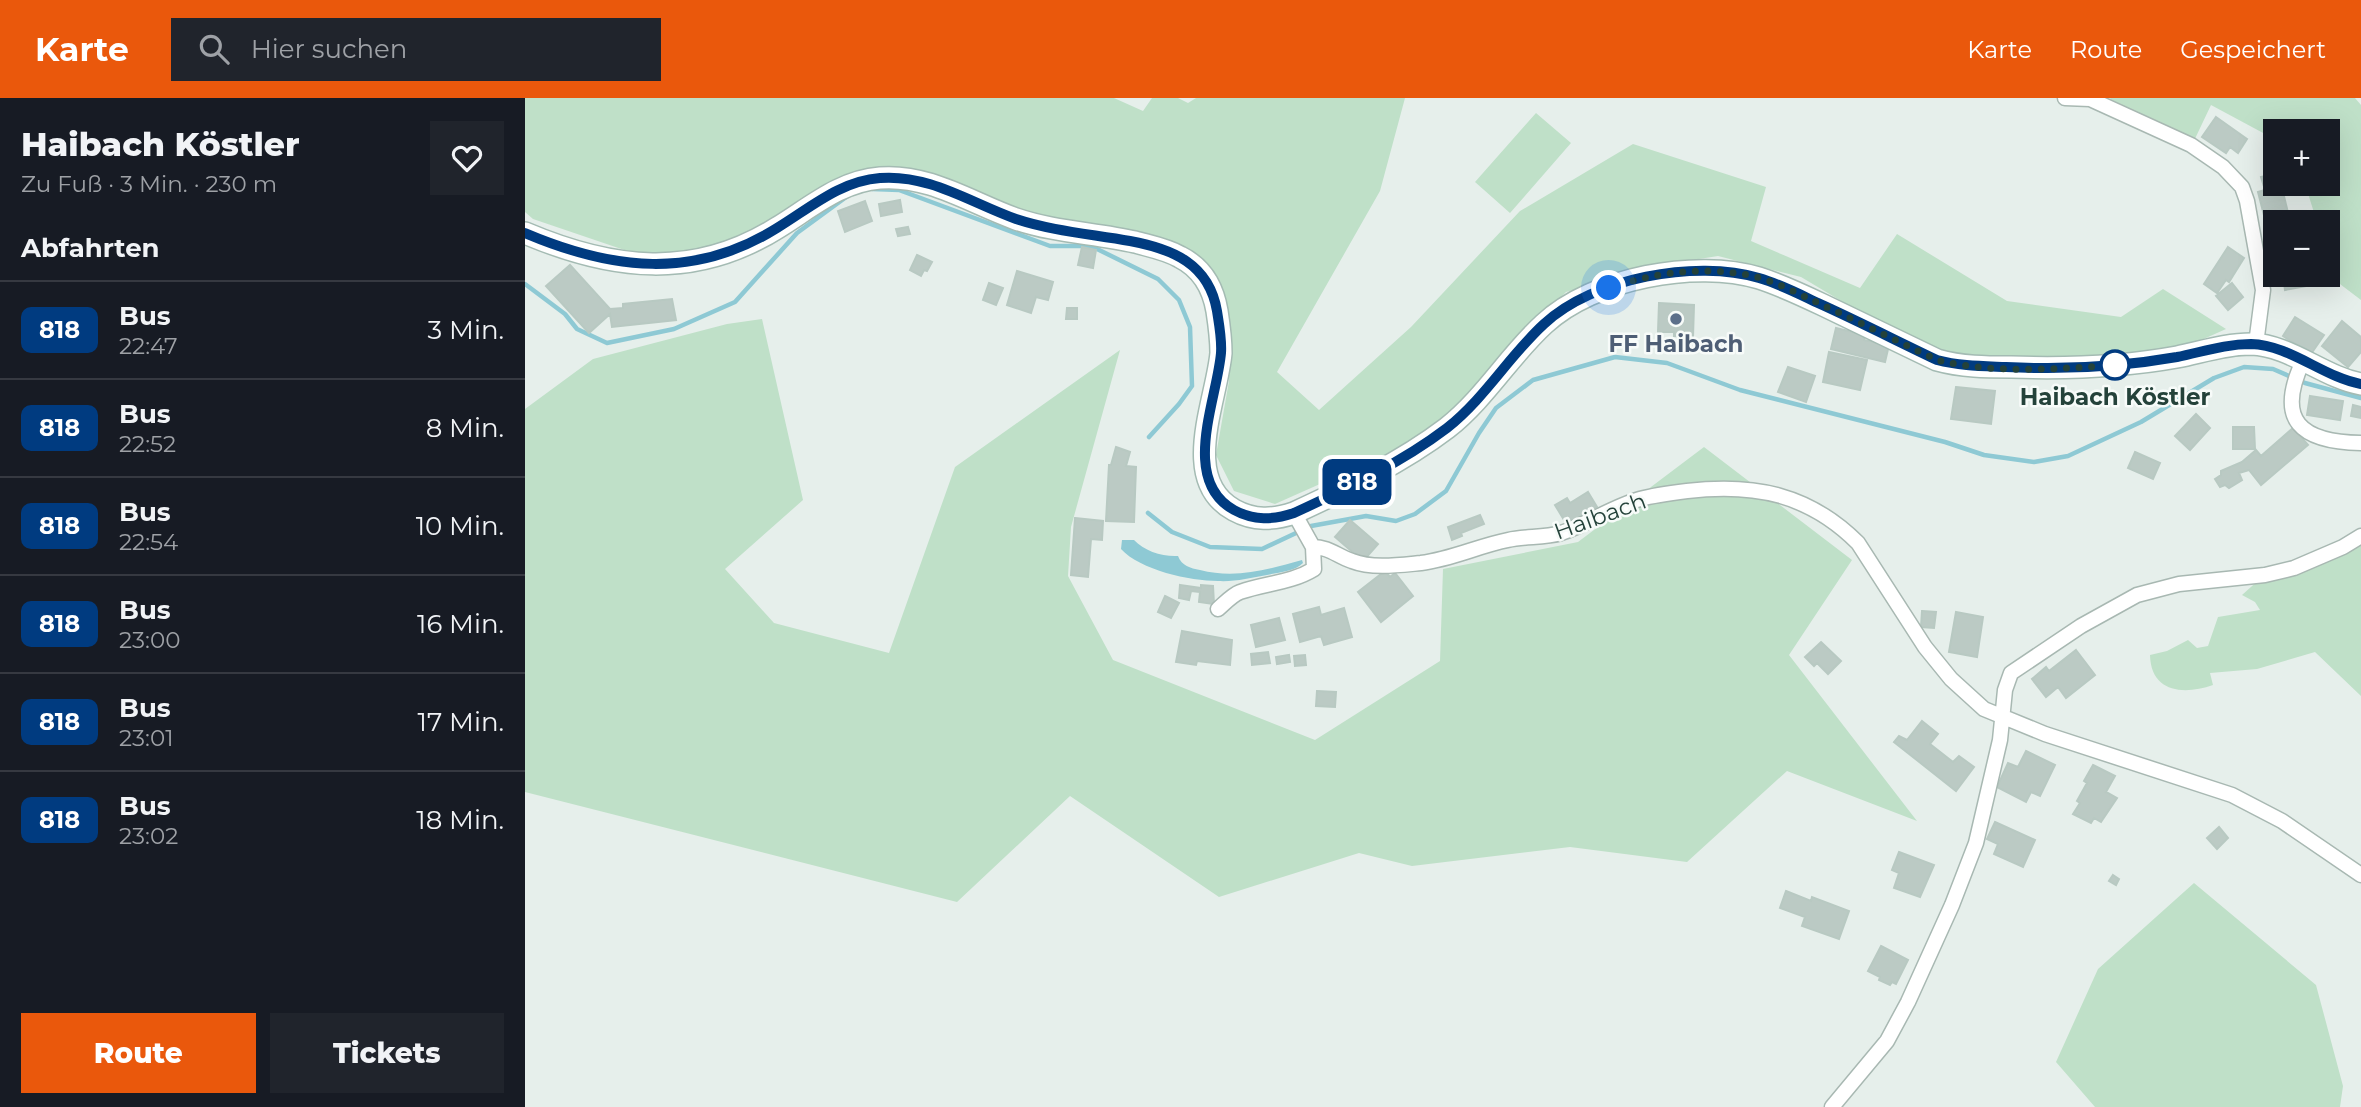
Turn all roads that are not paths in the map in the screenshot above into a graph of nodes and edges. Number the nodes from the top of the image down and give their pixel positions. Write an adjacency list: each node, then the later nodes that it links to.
1 (2065, 98): 2 (street)
2 (2090, 98): 4 (street)
3 (525, 233): 8 (main road)
4 (2256, 344): 5 (main road); 8 (main road)
5 (2298, 372): 6 (main road); 7 (street)
6 (2361, 384)
7 (2361, 443)
8 (1304, 531): 10 (street); 11 (street, Haibach)
9 (2361, 536): 11 (street)
10 (1218, 609)
11 (2003, 719): 12 (street, Haibach); 13 (street)
12 (2361, 875)
13 (1832, 1107)

